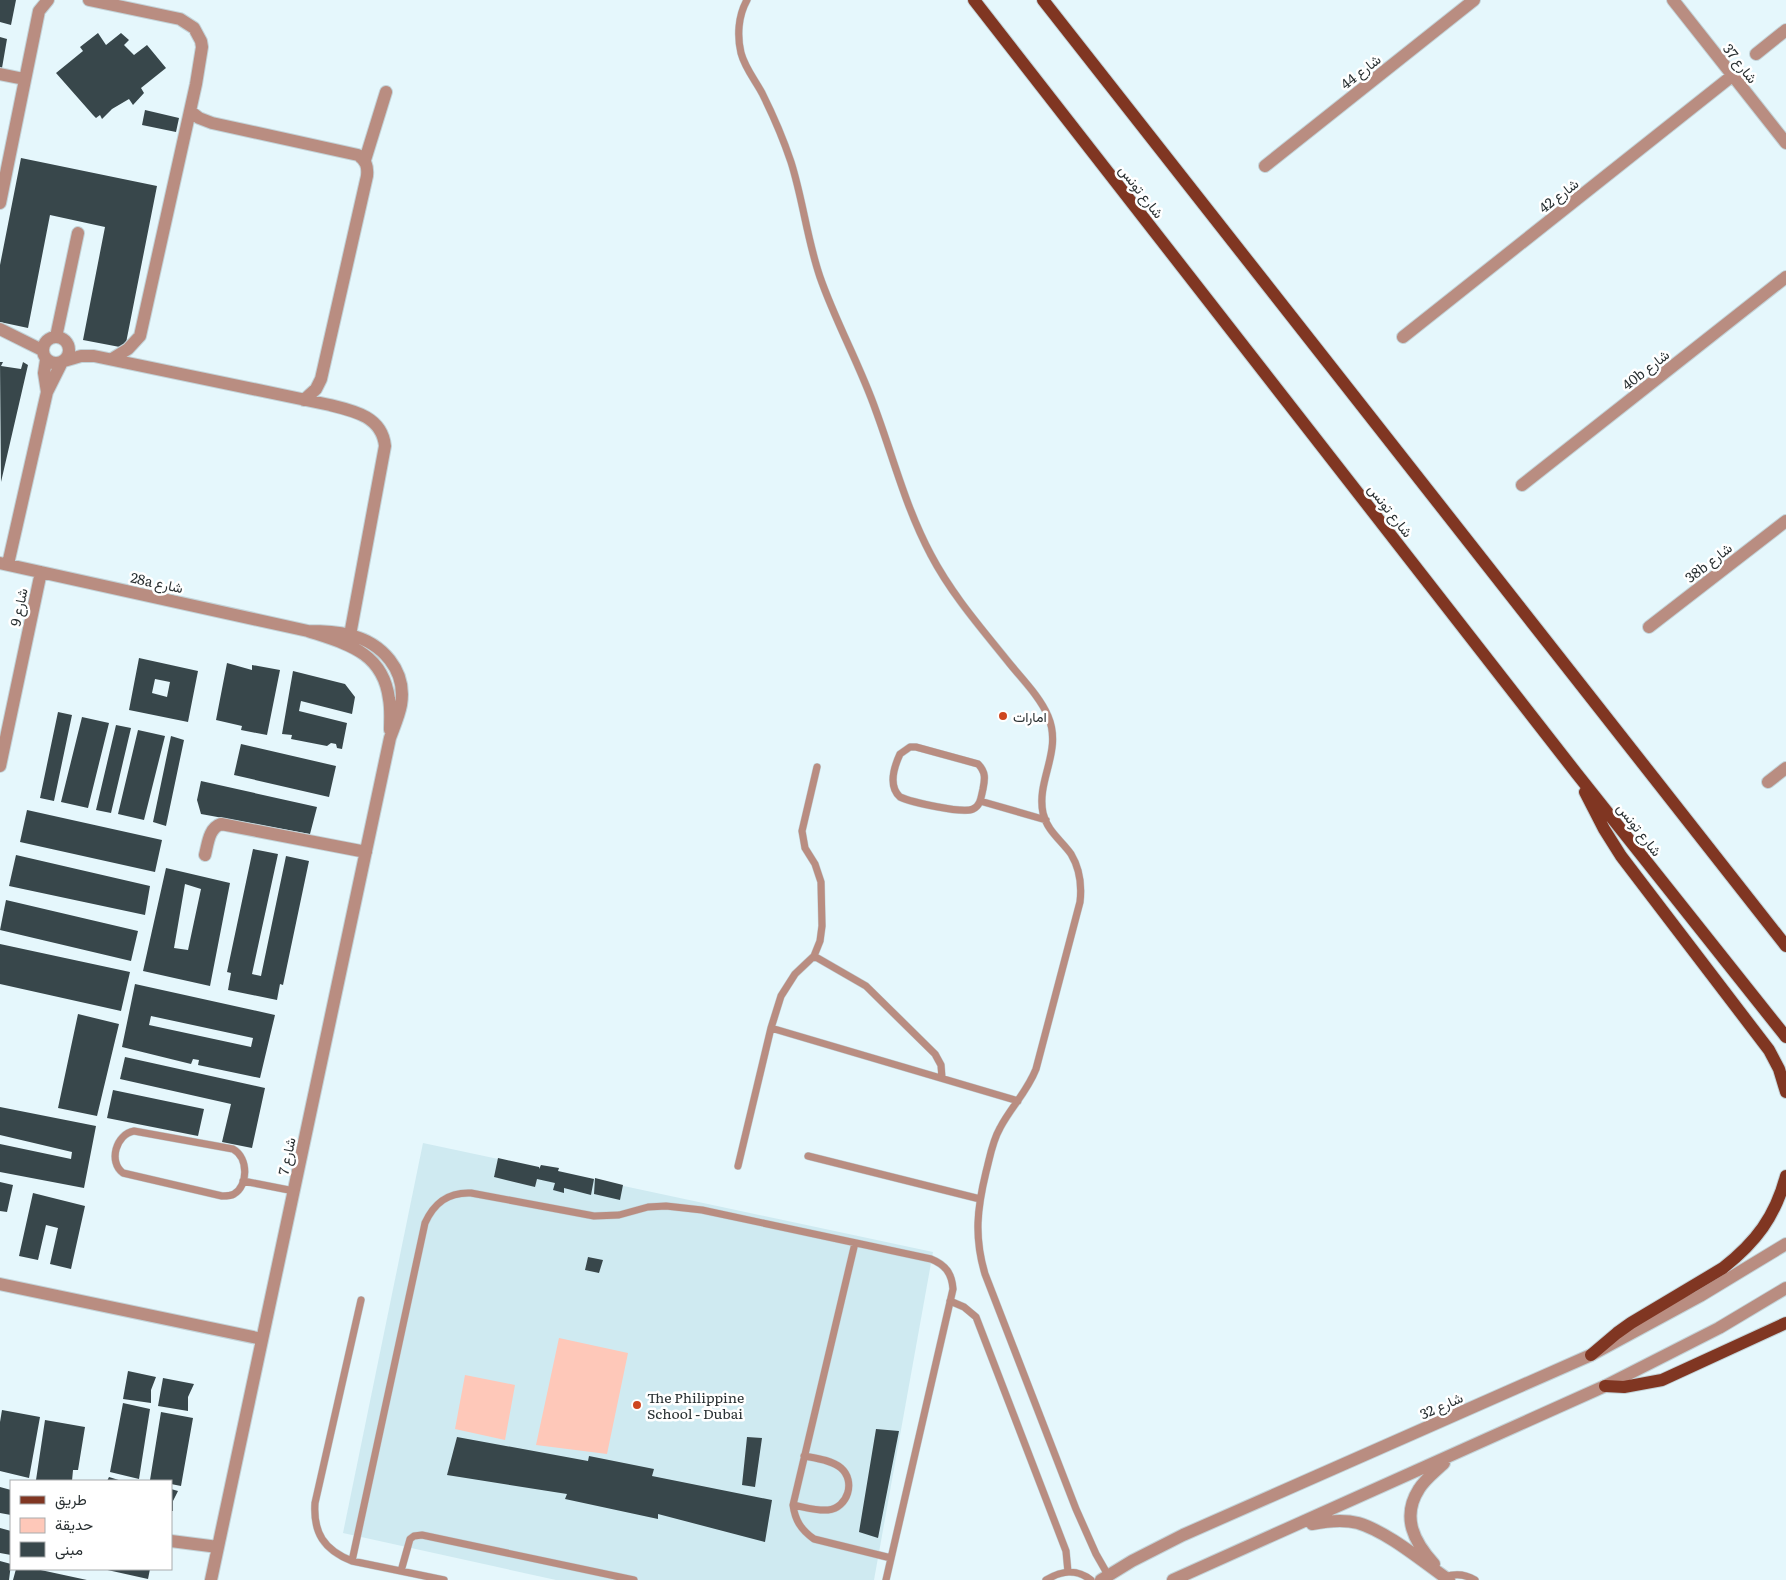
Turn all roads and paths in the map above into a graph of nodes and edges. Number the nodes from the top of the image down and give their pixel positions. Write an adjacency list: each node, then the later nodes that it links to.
1 (48, 0): 12 (street)
2 (89, 0): 14 (street)
3 (747, 0): 43 (lane)
4 (974, 0): 40 (main road, شارع تونس)
5 (1043, 0): 46 (main road)
6 (1474, 0): 17 (street, شارع 44)
7 (1673, 0): 11 (street, شارع 37)
8 (1786, 30): 9 (street)
9 (1756, 54)
10 (0, 74): 12 (street)
11 (1732, 76): 15 (street, شارع 37); 23 (street, شارع 42)
12 (24, 79): 18 (street)
13 (386, 92): 16 (street)
14 (190, 110): 16 (street); 25 (street)
15 (1786, 143)
16 (365, 160): 28 (street)
17 (1265, 166)
18 (0, 203)
19 (78, 233): 22 (street)
20 (1786, 277): 29 (street, 40b شارع)
21 (0, 329): 24 (street)
22 (56, 337): 24 (street); 26 (street)
23 (1403, 337)
24 (44, 355): 26 (street); 27 (street)
25 (112, 359): 26 (street); 28 (street)
26 (63, 362): 27 (street)
27 (47, 392): 31 (street)
28 (304, 400): 35 (street)
29 (1522, 485)
30 (1786, 521): 33 (street, 38b شارع)
31 (4, 564): 32 (street, 28a شارع)
32 (41, 572): 34 (street, 28a شارع); 37 (street, شارع 9)
33 (1649, 627)
34 (308, 630): 35 (street, 28a شارع); 36 (street, 28a شارع)
35 (350, 635): 36 (street, 28a شارع)
36 (390, 738): 44 (street, شارع 7)
37 (0, 766)
38 (817, 767): 47 (lane)
39 (1786, 768): 41 (street)
40 (1577, 774): 49 (main road, شارع تونس); 51 (main road)
41 (1768, 782)
42 (980, 801): 42 (lane); 43 (lane)
43 (1046, 820): 52 (lane)
44 (366, 852): 45 (street); 57 (street, شارع 7)
45 (205, 855)
46 (1786, 946)
47 (814, 956): 48 (lane); 50 (lane)
48 (771, 1028): 50 (lane); 54 (lane)
49 (1786, 1037)
50 (942, 1078): 52 (lane)
51 (1786, 1092)
52 (1018, 1101): 58 (lane)
53 (808, 1156): 58 (lane)
54 (738, 1166)
55 (1786, 1176): 67 (main road)
56 (243, 1181): 56 (lane); 57 (lane)
57 (294, 1191): 66 (street, شارع 7)
58 (980, 1199): 79 (lane)
59 (854, 1243): 64 (lane); 70 (lane); 76 (lane)
60 (1786, 1244): 67 (street, شارع 32)
61 (0, 1284): 66 (street)
62 (1786, 1288): 68 (street)
63 (361, 1300): 76 (lane)
64 (950, 1301): 75 (lane); 78 (lane)
65 (1786, 1323): 68 (main road)
66 (262, 1339): 74 (street, شارع 7)
67 (1591, 1355): 79 (street, شارع 32)
68 (1605, 1386): 69 (street)
69 (1453, 1455): 72 (street); 80 (street)
70 (804, 1456): 71 (lane); 71 (lane)
71 (793, 1505): 75 (lane)
72 (1290, 1528): 80 (street); 87 (street)
73 (172, 1541): 74 (street)
74 (218, 1547): 81 (street, شارع 7)
75 (892, 1558): 84 (lane)
76 (352, 1561): 77 (lane)
77 (400, 1571): 82 (lane); 83 (lane)
78 (1068, 1572): 85 (lane); 86 (lane)
79 (1104, 1578)
80 (1447, 1579): 88 (lane)
81 (211, 1580)
82 (444, 1580)
83 (634, 1580)
84 (886, 1580)
85 (1046, 1580)
86 (1091, 1580)
87 (1173, 1580)
88 (1475, 1580)

